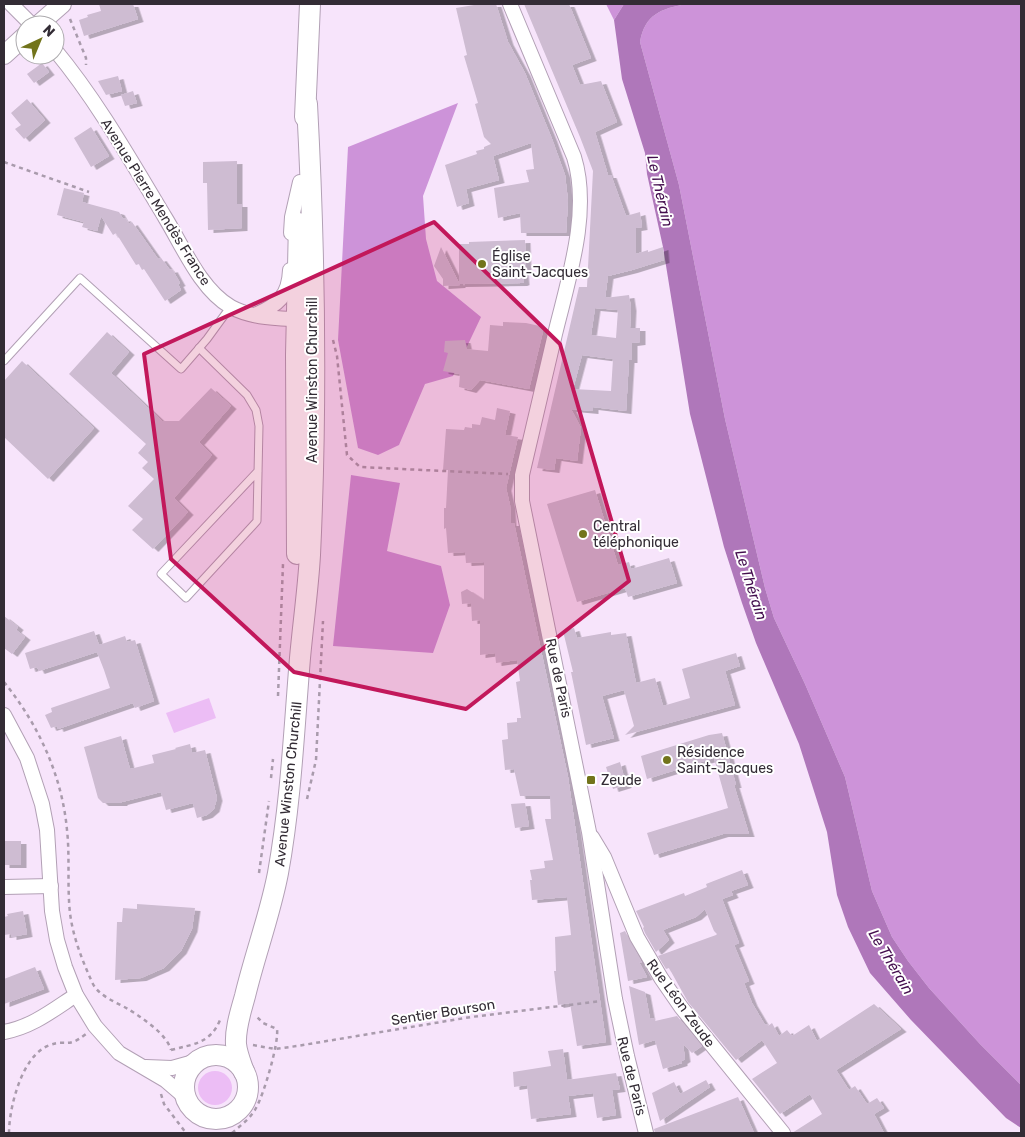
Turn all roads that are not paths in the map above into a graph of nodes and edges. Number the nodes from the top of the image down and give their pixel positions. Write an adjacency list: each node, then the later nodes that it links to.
1 (11, 4): 5 (street)
2 (62, 4): 6 (street)
3 (310, 4): 10 (main road, Avenue Winston Churchill)
4 (510, 4): 19 (street, Rue de Paris)
5 (22, 15)
6 (49, 15)
7 (15, 45): 8 (street)
8 (4, 55)
9 (65, 63): 12 (street, Avenue Pierre Mendès France)
10 (307, 104): 11 (main road, Avenue Winston Churchill); 14 (main road, Avenue Winston Churchill)
11 (300, 182): 13 (street); 14 (main road, Avenue Winston Churchill)
12 (231, 306): 13 (street, Avenue Pierre Mendès France); 15 (lane)
13 (255, 315): 14 (street, Avenue Pierre Mendès France)
14 (305, 320): 22 (main road, Avenue Winston Churchill)
15 (199, 348): 16 (lane); 17 (lane)
16 (4, 361)
17 (258, 471): 17 (lane)
18 (4, 715): 20 (street)
19 (589, 832): 31 (street, Rue de Paris); 32 (street, Rue Léon Zeude)
20 (51, 886): 21 (street); 23 (street)
21 (4, 887)
22 (252, 969): 25 (main road, Avenue Winston Churchill); 27 (main road, Avenue Winston Churchill)
23 (76, 995): 24 (street); 26 (street)
24 (4, 1032)
25 (203, 1058): 26 (street); 27 (main road); 28 (main road)
26 (140, 1066): 28 (street)
27 (244, 1072): 29 (main road)
28 (189, 1103): 29 (main road); 30 (main road)
29 (219, 1126)
30 (198, 1133)
31 (646, 1133)
32 (783, 1133)

